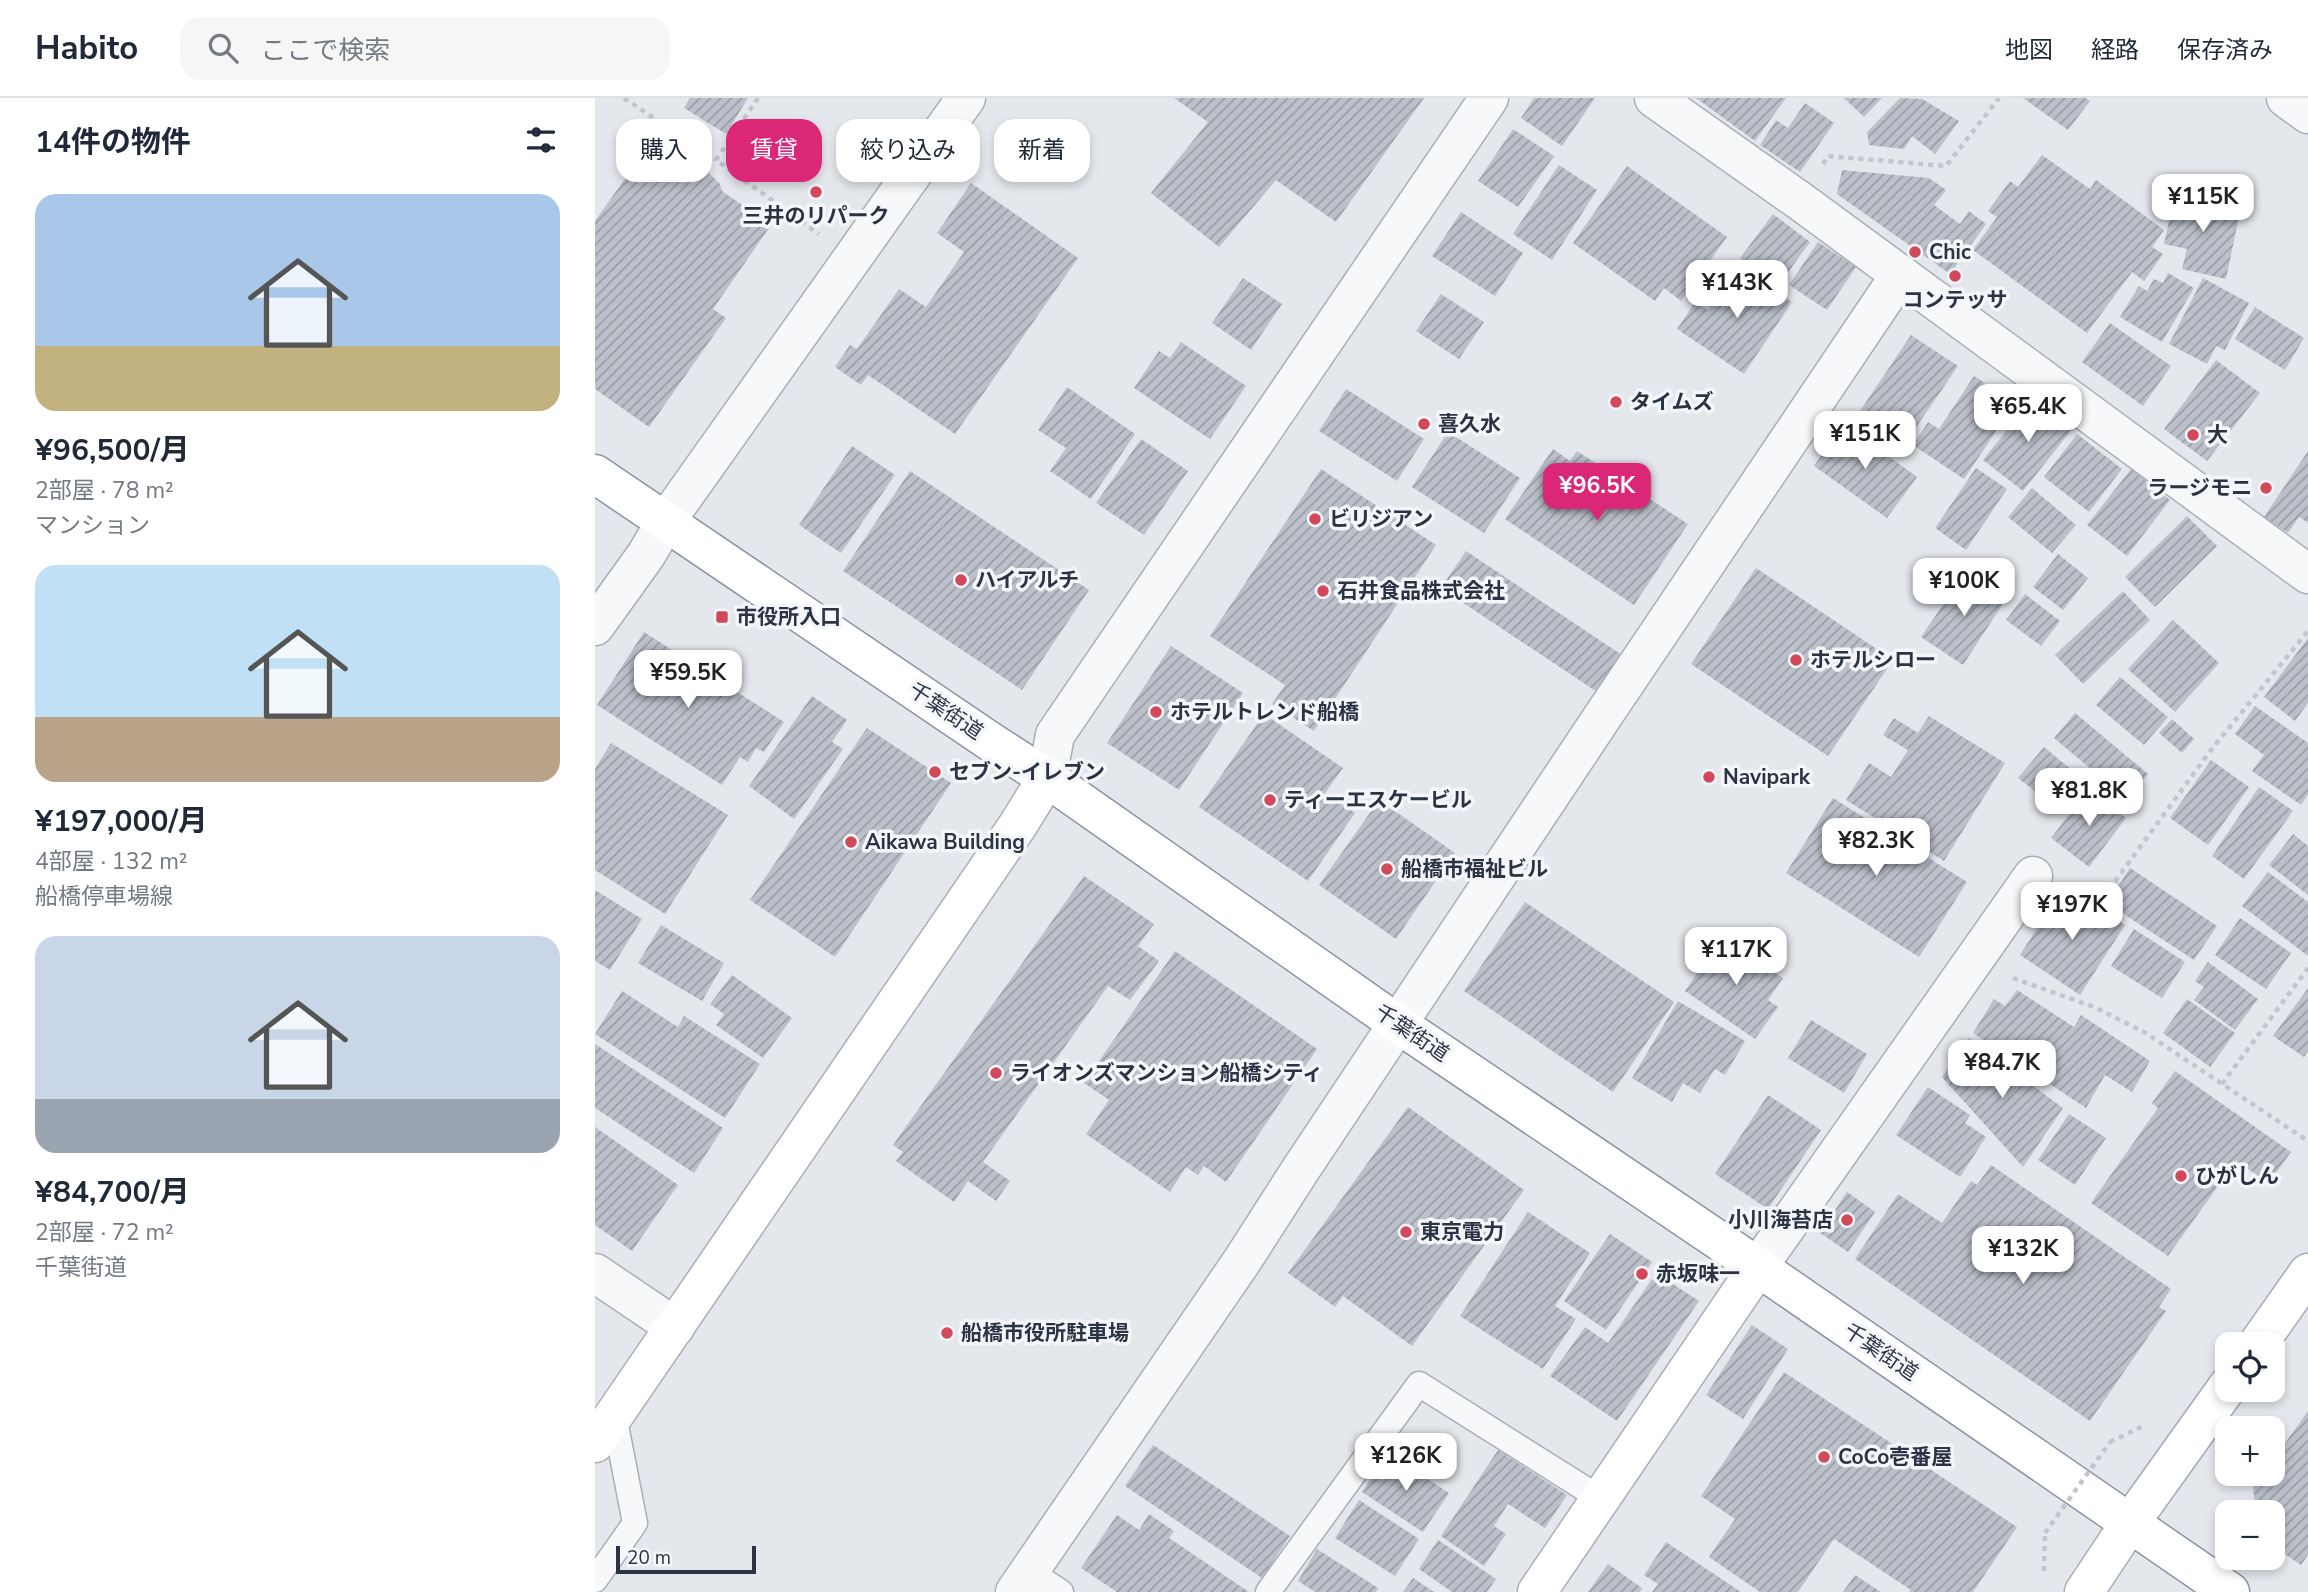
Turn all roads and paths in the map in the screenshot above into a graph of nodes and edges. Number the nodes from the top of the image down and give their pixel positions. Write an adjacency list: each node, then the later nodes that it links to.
1 (624, 98): 9 (path)
2 (758, 98): 9 (path)
3 (966, 98): 11 (street)
4 (1489, 98): 18 (street)
5 (1654, 98): 10 (street)
6 (1999, 98): 10 (path)
7 (2286, 98): 8 (street)
8 (2308, 114)
9 (716, 160): 11 (path)
10 (1800, 201): 12 (street)
11 (852, 259): 14 (street)
12 (1900, 275): 15 (street); 22 (street)
13 (595, 474): 14 (main road, 千葉街道)
14 (666, 521): 16 (street); 18 (main road, 千葉街道)
15 (2308, 574)
16 (595, 626)
17 (2308, 631): 19 (path)
18 (1047, 778): 22 (main road, 千葉街道); 28 (main road)
19 (2033, 876): 20 (street)
20 (1971, 963): 23 (path); 25 (street)
21 (2308, 968): 23 (path)
22 (1398, 1024): 25 (main road, 千葉街道); 37 (street)
23 (2222, 1084): 24 (path)
24 (2308, 1141)
25 (1758, 1267): 33 (main road); 34 (main road, 千葉街道)
26 (595, 1273): 28 (street)
27 (2308, 1273): 29 (main road)
28 (675, 1327): 31 (main road)
29 (2266, 1332)
30 (2217, 1402): 34 (main road)
31 (605, 1429): 36 (lane)
32 (2110, 1442): 35 (path, bridge)
33 (1601, 1499): 39 (lane); 40 (main road)
34 (2130, 1523): 41 (main road); 42 (main road, 千葉街道)
35 (2044, 1574)
36 (595, 1580)
37 (1022, 1581): 38 (lane)
38 (1061, 1592)
39 (1268, 1592)
40 (1537, 1592)
41 (2084, 1592)
42 (2230, 1592)

